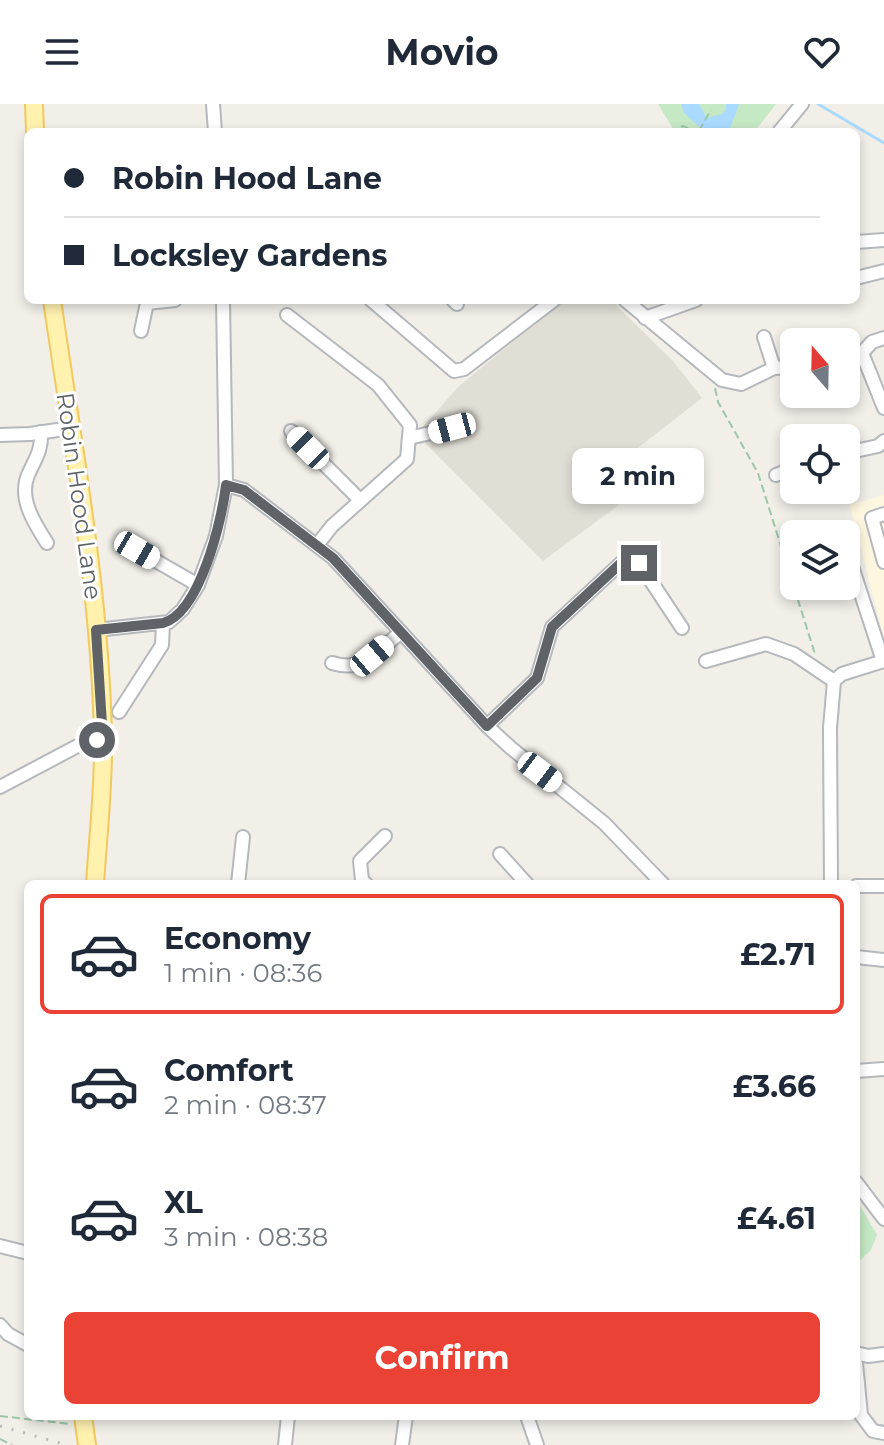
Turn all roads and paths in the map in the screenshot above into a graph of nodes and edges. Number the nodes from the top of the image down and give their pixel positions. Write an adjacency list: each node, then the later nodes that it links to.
1 (34, 104): 5 (main road)
2 (213, 104): 6 (street)
3 (802, 104): 8 (street)
4 (711, 110): 7 (path)
5 (35, 128)
6 (215, 128)
7 (700, 128)
8 (782, 128)
9 (884, 240): 10 (street)
10 (860, 242)
11 (884, 271): 12 (street)
12 (860, 277)
13 (53, 304): 30 (main road, Robin Hood Lane)
14 (147, 304): 22 (street)
15 (223, 304): 40 (street)
16 (376, 304): 17 (street)
17 (549, 304)
18 (629, 304): 21 (street)
19 (685, 304): 21 (street)
20 (287, 315): 35 (street)
21 (645, 318): 28 (street)
22 (141, 331)
23 (764, 337): 26 (street)
24 (884, 338): 25 (street)
25 (862, 353): 29 (street)
26 (774, 368): 27 (street); 28 (street)
27 (780, 368)
28 (712, 372): 56 (path)
29 (884, 408)
30 (71, 428): 33 (street); 51 (main road, Robin Hood Lane)
31 (452, 428): 35 (street)
32 (291, 431): 41 (street)
33 (41, 432): 34 (street); 43 (street)
34 (0, 435)
35 (409, 438): 41 (street)
36 (884, 441): 37 (street)
37 (860, 450)
38 (780, 473): 39 (street)
39 (776, 475)
40 (226, 485): 44 (street); 47 (street)
41 (360, 500): 44 (street)
42 (884, 514): 46 (street)
43 (47, 543)
44 (317, 545): 52 (street)
45 (137, 550): 47 (street)
46 (884, 562)
47 (198, 585): 49 (street)
48 (860, 590): 54 (street)
49 (163, 623): 51 (street); 58 (street)
50 (682, 628): 59 (street)
51 (96, 630): 60 (main road, Robin Hood Lane)
52 (401, 632): 55 (street); 59 (street)
53 (706, 661): 56 (street)
54 (884, 661): 57 (street)
55 (332, 663)
56 (820, 671): 57 (street)
57 (834, 681): 70 (street)
58 (119, 712)
59 (487, 726): 69 (street)
60 (103, 740): 61 (street); 65 (main road, Robin Hood Lane)
61 (0, 787)
62 (385, 836): 67 (street)
63 (243, 837): 66 (street)
64 (500, 854): 68 (street)
65 (95, 880)
66 (238, 880)
67 (362, 880)
68 (523, 880)
69 (659, 880)
70 (831, 880)
71 (860, 886): 72 (street)
72 (884, 886)
73 (860, 957): 74 (street)
74 (884, 960)
75 (884, 1069): 76 (street)
76 (860, 1071)
77 (860, 1187): 78 (street)
78 (884, 1219)
79 (0, 1246): 80 (street)
80 (24, 1252)
81 (0, 1325): 82 (street)
82 (24, 1343)
83 (860, 1354): 84 (street)
84 (884, 1354)
85 (860, 1405): 92 (street)
86 (0, 1416): 87 (path)
87 (24, 1417)
88 (81, 1420): 95 (main road)
89 (288, 1420): 96 (street)
90 (405, 1420): 97 (street)
91 (528, 1420): 98 (street)
92 (884, 1433)
93 (0, 1439): 94 (path)
94 (12, 1445)
95 (87, 1445)
96 (285, 1445)
97 (402, 1445)
98 (537, 1445)

